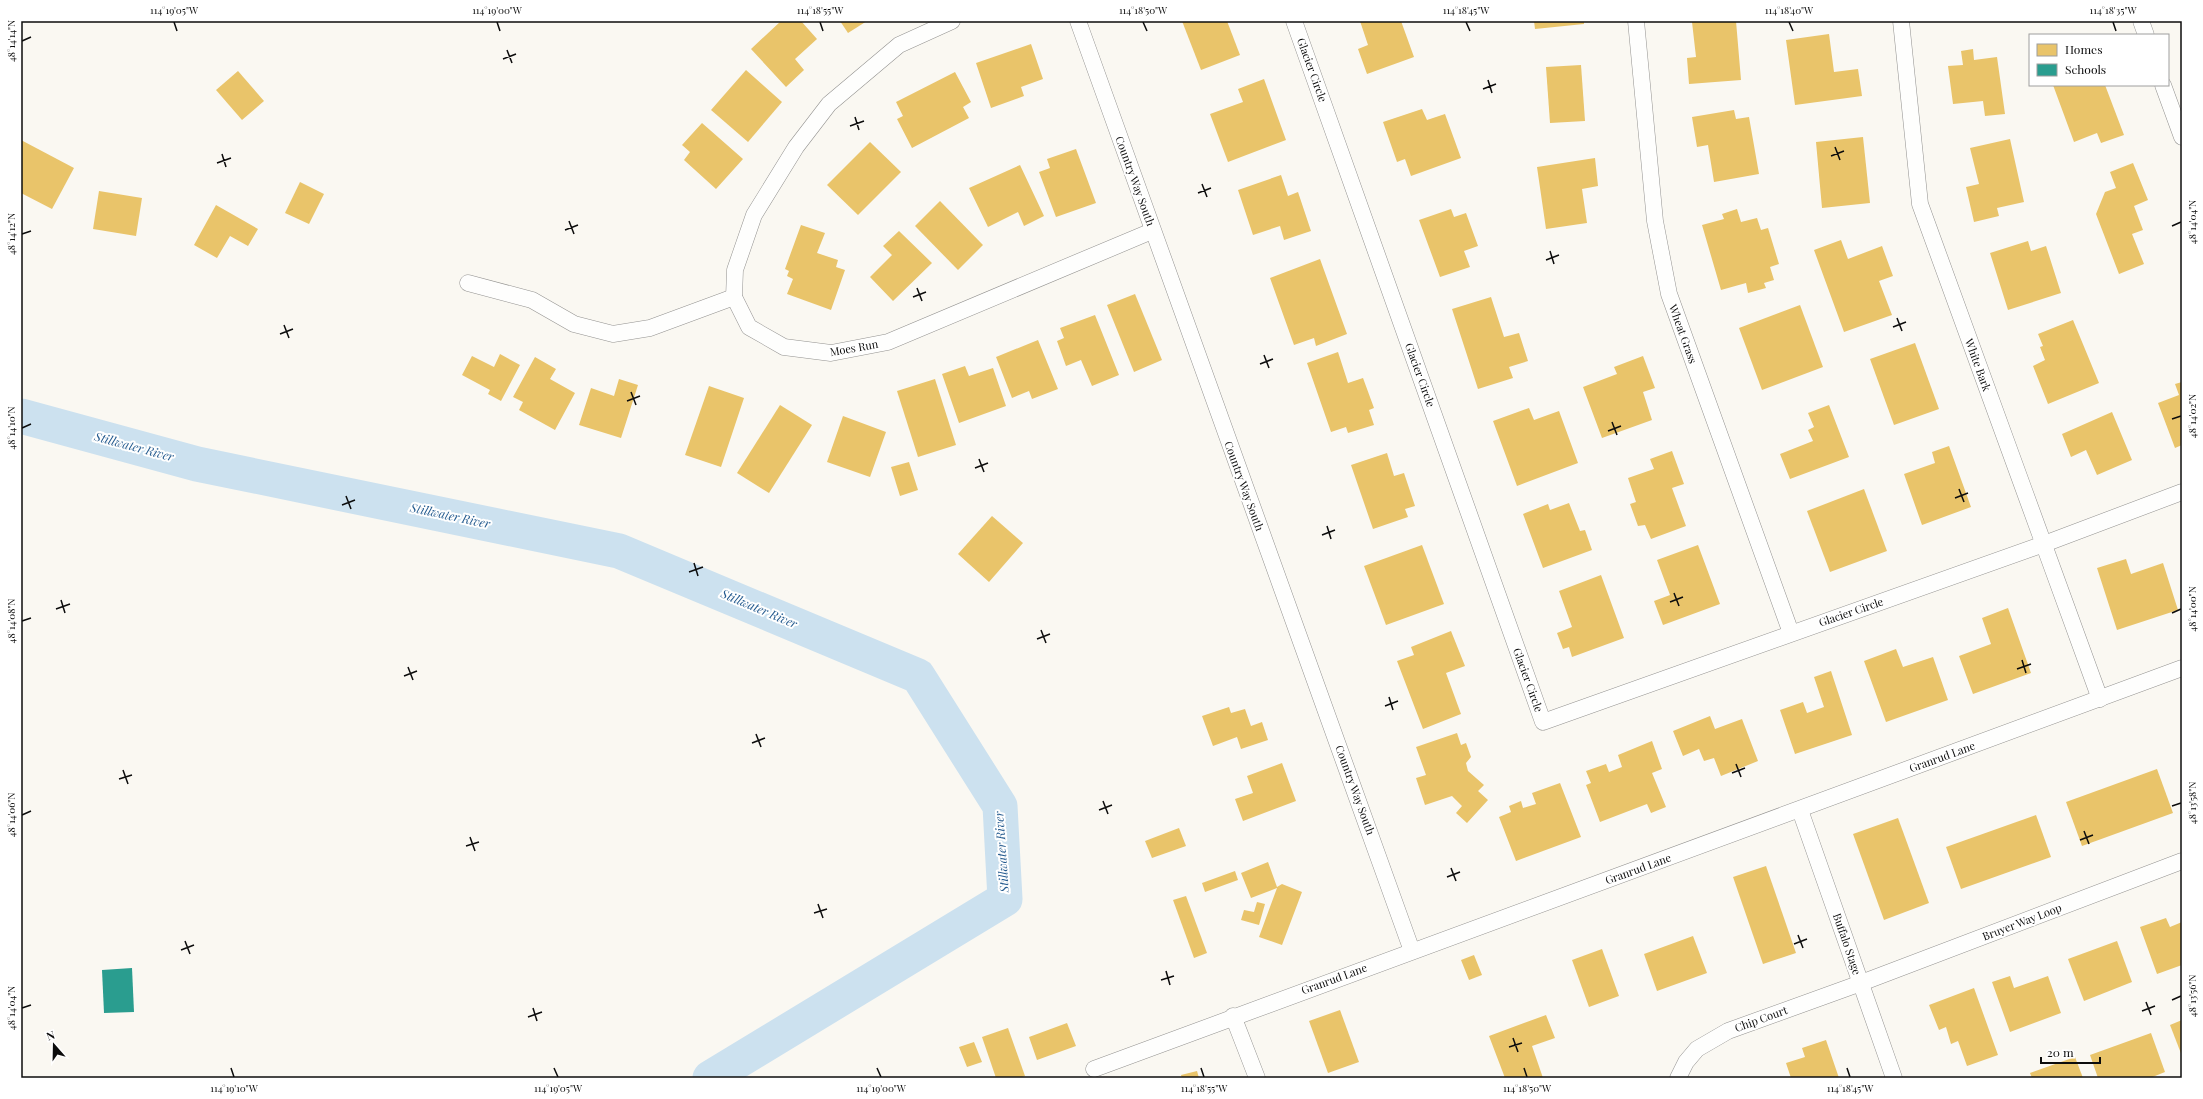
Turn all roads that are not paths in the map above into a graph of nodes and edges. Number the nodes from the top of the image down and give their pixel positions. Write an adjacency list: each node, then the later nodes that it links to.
1 (952, 21): 12 (street)
2 (1078, 21): 10 (street, Country Way South)
3 (1294, 21): 15 (street, Glacier Circle)
4 (1636, 21): 15 (street, Wheat Grass)
5 (1901, 21): 14 (street, White Bark)
6 (2141, 21): 7 (street)
7 (2146, 34)
8 (2164, 86): 9 (street)
9 (2182, 137)
10 (1152, 231): 12 (street, Moes Run); 20 (street, Country Way South)
11 (468, 283): 12 (street)
12 (734, 297)
13 (2182, 492): 14 (street, Glacier Circle)
14 (2044, 544): 15 (street, Glacier Circle); 17 (street, White Bark)
15 (1791, 633)
16 (2182, 668): 17 (street, Granrud Lane)
17 (2100, 699): 18 (street, Granrud Lane)
18 (1800, 810): 20 (street, Granrud Lane); 21 (street, Buffalo Stage)
19 (2182, 861): 21 (street, Bruyer Way Loop)
20 (1412, 950): 22 (street, Granrud Lane)
21 (1861, 983): 25 (street, Chip Court); 26 (street, Buffalo Stage)
22 (1233, 1016): 23 (street, Granrud Lane); 24 (street)
23 (1094, 1069)
24 (1257, 1078)
25 (1678, 1078)
26 (1894, 1078)

